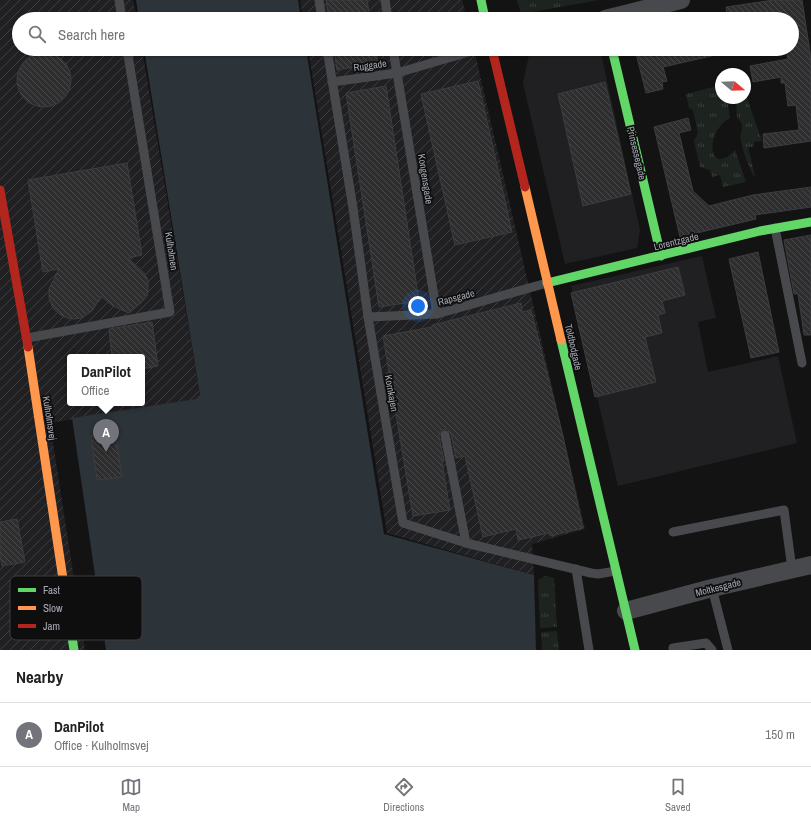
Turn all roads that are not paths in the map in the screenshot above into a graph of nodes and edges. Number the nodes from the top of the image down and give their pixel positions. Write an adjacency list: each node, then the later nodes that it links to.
1 (119, 0): 6 (lane)
2 (319, 0): 7 (lane)
3 (385, 0): 8 (lane)
4 (481, 0): 9 (street)
5 (681, 0): 10 (street)
6 (121, 12)
7 (321, 12)
8 (387, 12)
9 (484, 12)
10 (633, 12)
11 (128, 56): 26 (lane, Kulholmen)
12 (328, 56): 18 (lane, Kornkajen)
13 (394, 56): 17 (lane, Kongensgade)
14 (455, 56): 17 (lane, Ruggade)
15 (494, 56): 23 (street, Toldbodgade)
16 (614, 56): 22 (street, Prinsessegade)
17 (397, 73): 18 (lane, Ruggade); 24 (lane, Kongensgade)
18 (332, 82): 25 (lane, Kornkajen)
19 (0, 190): 26 (street, Kulholmsvej)
20 (811, 222): 21 (street, Lorentzgade)
21 (775, 228): 22 (street, Lorentzgade); 27 (lane)
22 (661, 256): 23 (street, Lorentzgade)
23 (547, 283): 24 (lane, Rapsgade); 34 (street, Toldbodgade)
24 (437, 314): 25 (lane, Rapsgade)
25 (368, 317): 30 (lane, Kornkajen)
26 (27, 338): 35 (street, Kulholmsvej)
27 (802, 363)
28 (445, 435): 30 (lane)
29 (673, 532): 33 (lane)
30 (466, 543): 32 (lane, Kornkajen)
31 (811, 565): 33 (street, Moltkesgade)
32 (576, 569): 34 (lane, Kornkajen); 40 (lane)
33 (792, 569): 36 (street, Moltkesgade)
34 (616, 571): 37 (street, Toldbodgade)
35 (63, 576)
36 (712, 588): 37 (street, Moltkesgade); 44 (lane)
37 (626, 611): 41 (street, Toldbodgade)
38 (72, 640): 39 (street, Kulholmsvej)
39 (74, 650)
40 (589, 650)
41 (635, 650)
42 (673, 650): 43 (lane)
43 (712, 650)
44 (728, 650)

